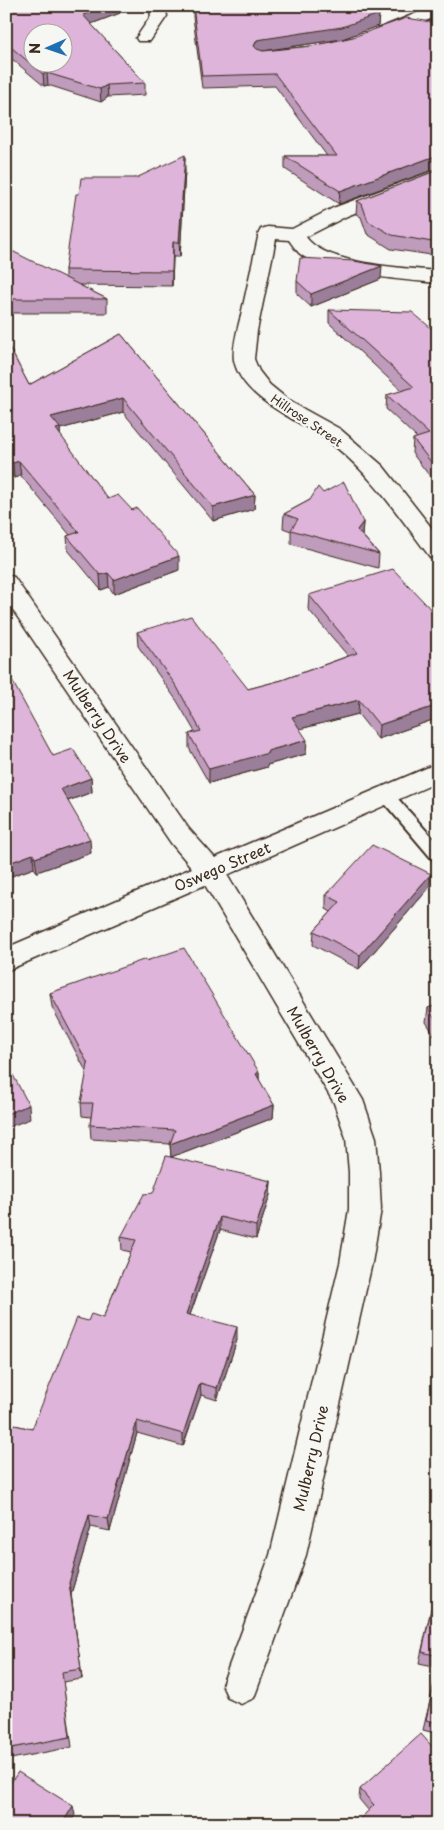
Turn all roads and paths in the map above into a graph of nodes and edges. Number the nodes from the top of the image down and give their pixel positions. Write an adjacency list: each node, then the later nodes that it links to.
1 (158, 6): 3 (street)
2 (438, 10): 4 (street)
3 (144, 38)
4 (362, 40)
5 (438, 174): 6 (street)
6 (295, 235): 7 (street); 8 (street, Hillrose Street)
7 (438, 277)
8 (438, 552)
9 (6, 582): 13 (street, Mulberry Drive)
10 (438, 772): 11 (street, Oswego Street)
11 (386, 795): 12 (lane); 13 (street, Oswego Street)
12 (438, 855)
13 (210, 870): 14 (street, Oswego Street); 15 (street, Mulberry Drive)
14 (6, 960)
15 (241, 1685)

